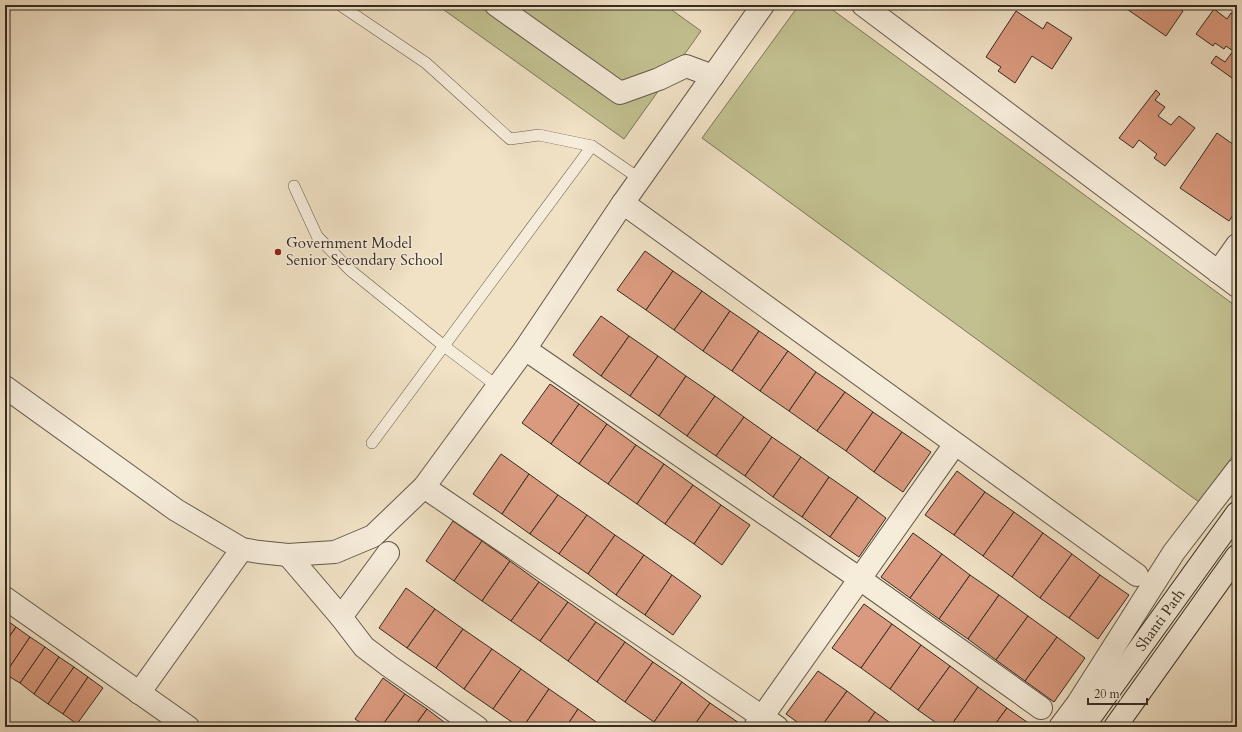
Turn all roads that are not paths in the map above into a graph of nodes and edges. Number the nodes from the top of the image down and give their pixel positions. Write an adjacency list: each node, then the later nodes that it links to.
1 (340, 5): 6 (lane)
2 (496, 5): 5 (street)
3 (763, 5): 5 (street)
4 (863, 5): 11 (street)
5 (713, 76): 7 (street)
6 (592, 146): 7 (lane); 13 (lane)
7 (640, 179): 9 (street)
8 (294, 186): 13 (lane)
9 (623, 203): 14 (street); 18 (street)
10 (1237, 246): 11 (street)
11 (1218, 272): 12 (street)
12 (1237, 286)
13 (444, 346): 15 (lane); 17 (lane)
14 (525, 348): 15 (street); 27 (street)
15 (498, 386): 20 (street)
16 (5, 387): 22 (street)
17 (372, 443)
18 (956, 444): 26 (street); 27 (street)
19 (1237, 470): 35 (street)
20 (424, 487): 24 (street); 32 (street)
21 (1237, 513): 36 (street, Shanti Path)
22 (242, 548): 24 (street); 30 (street)
23 (388, 553): 29 (street)
24 (288, 554): 29 (street)
25 (1237, 556): 37 (street, Shanti Path)
26 (1136, 575)
27 (860, 579): 31 (street); 32 (street)
28 (5, 598): 30 (street)
29 (341, 617): 34 (street)
30 (139, 693): 33 (street)
31 (1041, 708)
32 (765, 723)
33 (188, 727)
34 (478, 727)
35 (1060, 727)
36 (1083, 727)
37 (1116, 727)

